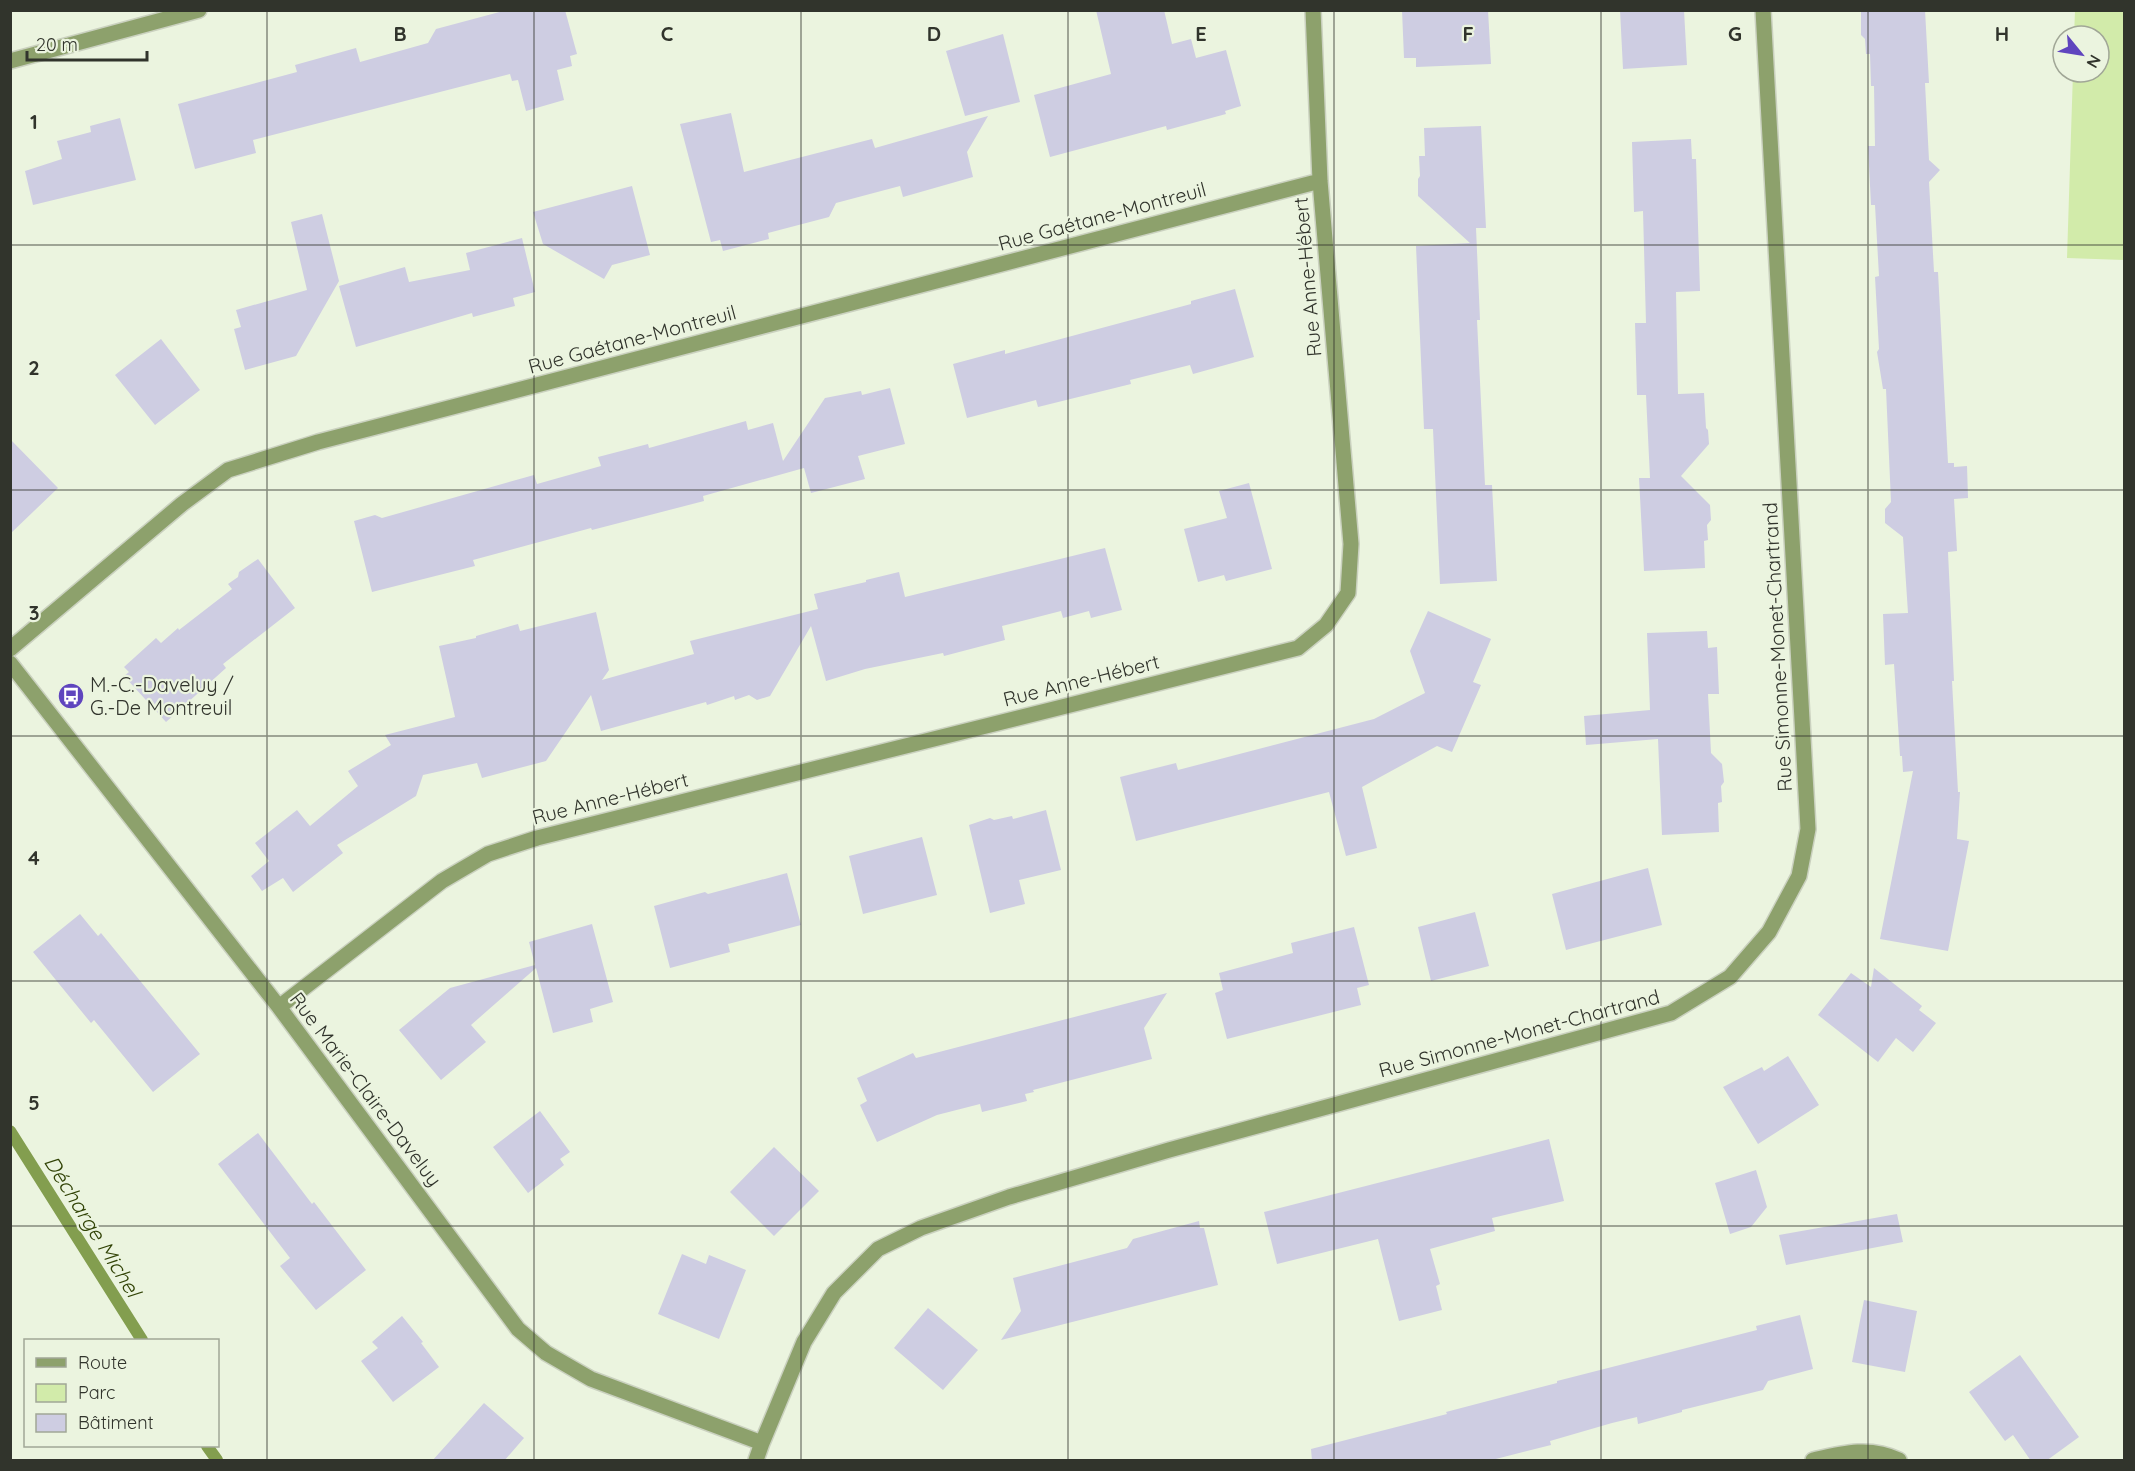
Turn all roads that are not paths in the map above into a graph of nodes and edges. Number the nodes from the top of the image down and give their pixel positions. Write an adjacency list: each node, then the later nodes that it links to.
1 (199, 10): 4 (street)
2 (1313, 10): 5 (street, Rue Anne-Hébert)
3 (1763, 10): 9 (street, Rue Simonne-Monet-Chartrand)
4 (10, 61)
5 (1320, 181): 6 (street, Rue Gaétane-Montreuil); 8 (street, Rue Anne-Hébert)
6 (10, 649)
7 (10, 663): 8 (street, Rue Marie-Claire-Daveluy)
8 (279, 1007): 9 (street, Rue Marie-Claire-Daveluy)
9 (762, 1443): 10 (street, Rue Simonne-Monet-Chartrand)
10 (756, 1461)
11 (1814, 1461): 12 (street)
12 (1899, 1461)

